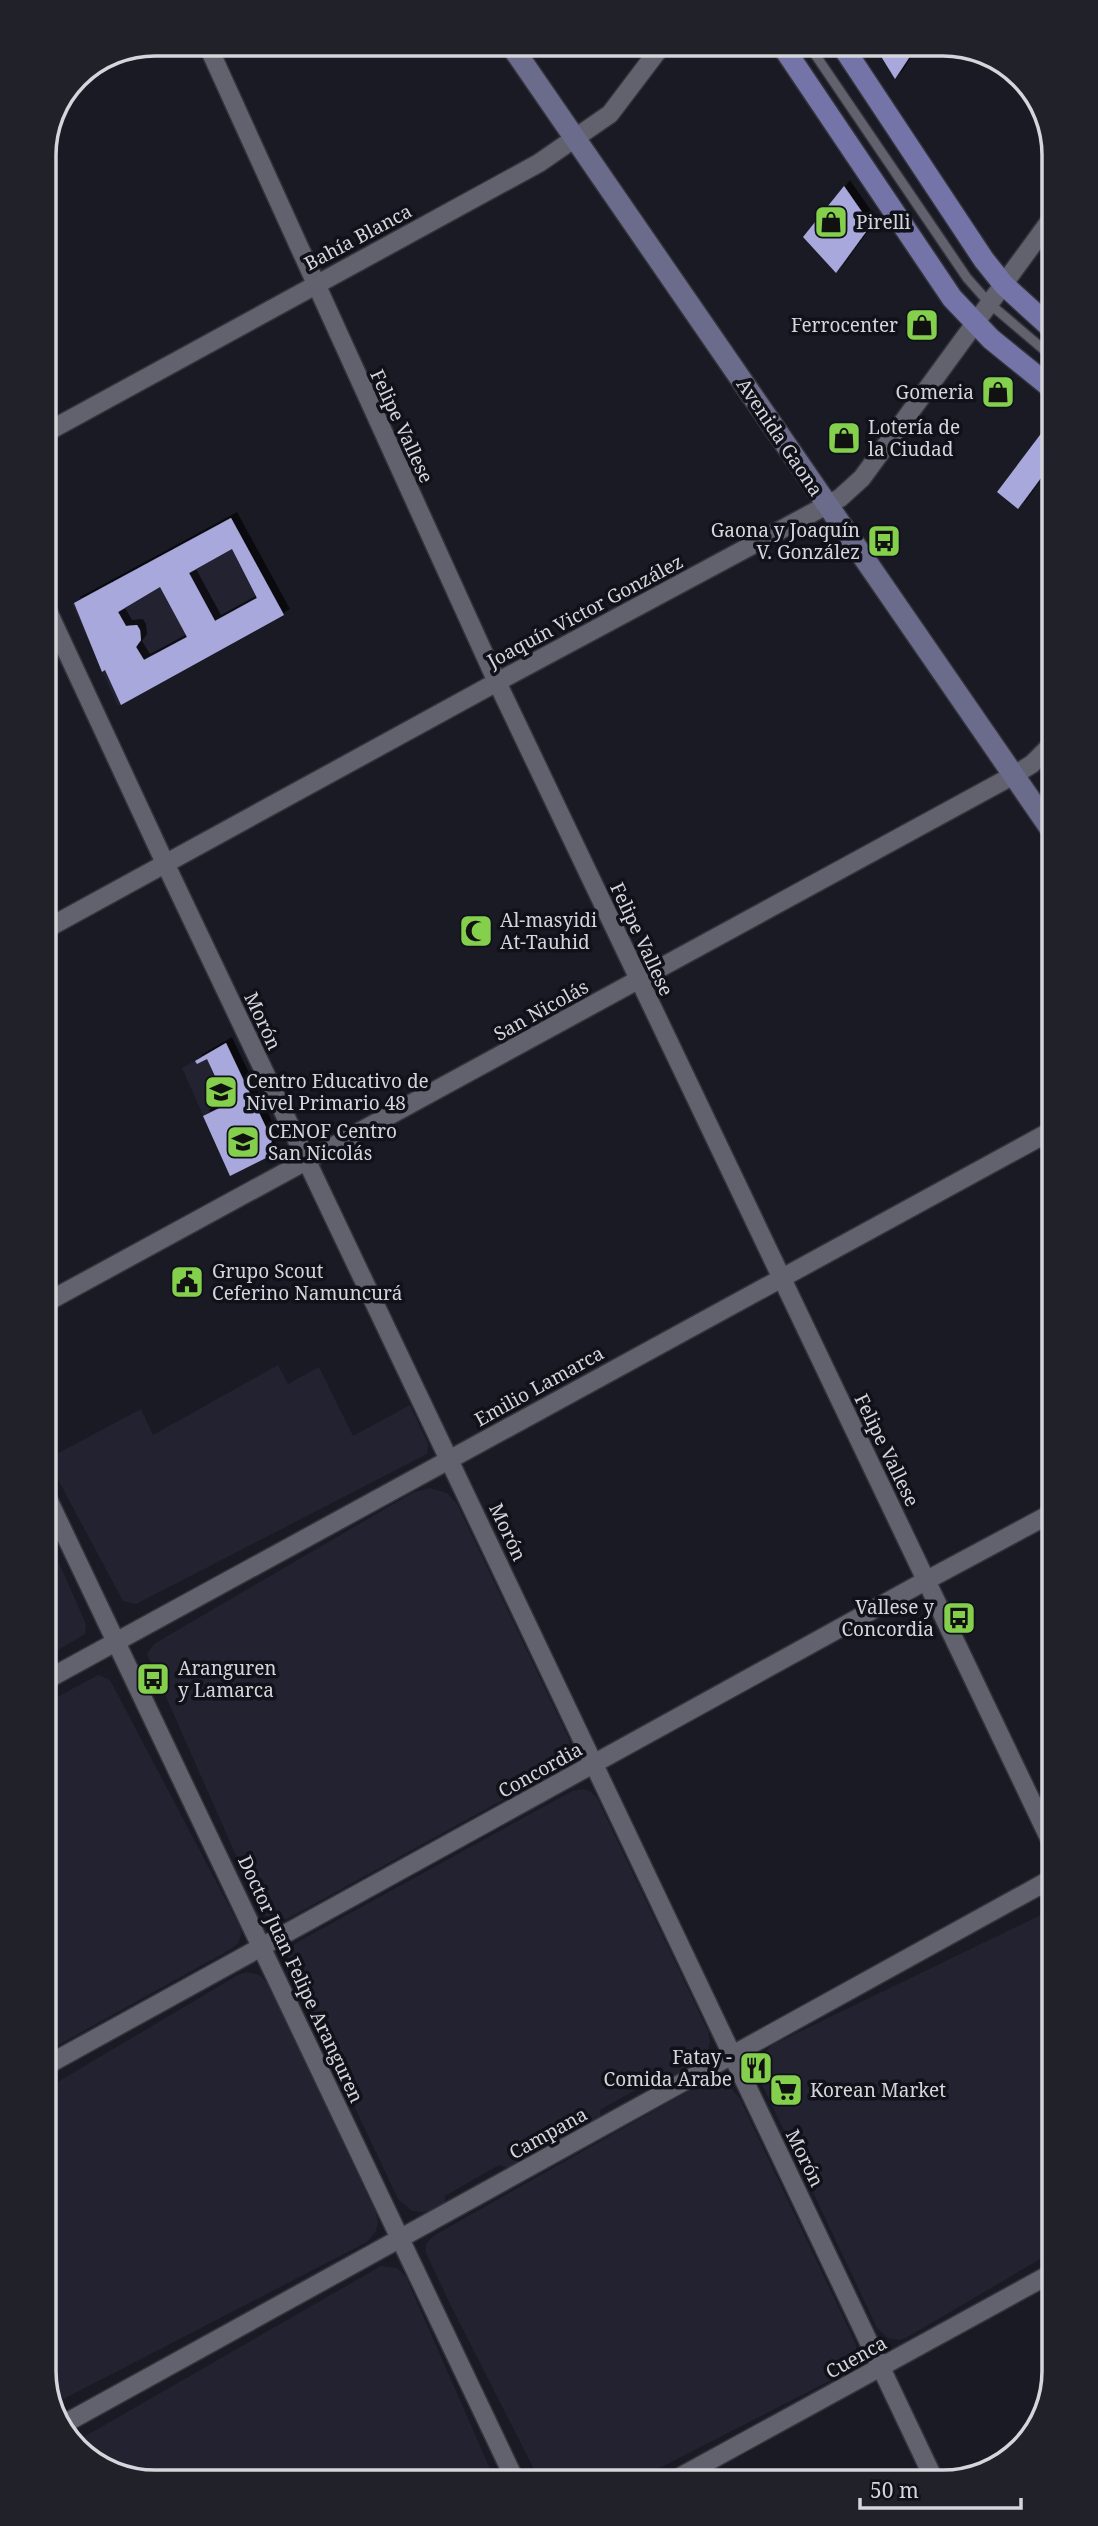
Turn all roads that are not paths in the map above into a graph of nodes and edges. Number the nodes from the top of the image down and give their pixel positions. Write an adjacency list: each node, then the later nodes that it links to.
1 (211, 56): 9 (street, Felipe Vallese)
2 (518, 56): 7 (main road, Avenida Gaona)
3 (654, 56): 7 (street, Bahía Blanca)
4 (789, 56): 13 (main road)
5 (816, 56): 11 (lane)
6 (849, 56): 10 (main road)
7 (575, 138): 9 (street, Bahía Blanca); 17 (main road, Avenida Gaona)
8 (1042, 232): 10 (street, Joaquín Victor González)
9 (314, 284): 16 (street, Bahía Blanca); 19 (street, Felipe Vallese)
10 (1004, 285): 11 (street, Joaquín Victor González); 12 (main road)
11 (990, 304): 13 (street, Joaquín Victor González); 14 (lane)
12 (1042, 320)
13 (976, 325): 15 (main road); 17 (street, Joaquín Victor González)
14 (1042, 348)
15 (1042, 380)
16 (56, 427)
17 (827, 506): 19 (street, Joaquín Victor González); 21 (main road, Avenida Gaona)
18 (56, 629): 23 (street, Morón)
19 (497, 682): 23 (street, Joaquín Victor González); 25 (street, Felipe Vallese)
20 (1042, 754): 21 (street, San Nicolás)
21 (1014, 775): 22 (main road, Avenida Gaona); 25 (street, San Nicolás)
22 (1042, 816)
23 (165, 863): 24 (street, Joaquín Victor González); 27 (street, Morón)
24 (56, 923)
25 (638, 981): 27 (street, San Nicolás); 28 (street, Felipe Vallese)
26 (1042, 1136): 28 (street, Emilio Lamarca)
27 (307, 1161): 29 (street, San Nicolás); 30 (street, Morón)
28 (780, 1278): 30 (street, Emilio Lamarca); 33 (street, Felipe Vallese)
29 (56, 1297)
30 (450, 1459): 34 (street, Emilio Lamarca); 36 (street, Morón)
31 (56, 1516): 34 (street, Doctor Juan Felipe Aranguren)
32 (1042, 1518): 33 (street, Concordia)
33 (927, 1580): 36 (street, Concordia); 37 (street, Felipe Vallese)
34 (116, 1641): 35 (street, Emilio Lamarca); 39 (street, Doctor Juan Felipe Aranguren)
35 (56, 1675)
36 (595, 1764): 39 (street, Concordia); 40 (street, Morón)
37 (1042, 1823)
38 (1042, 1884): 40 (street, Campana)
39 (262, 1946): 41 (street, Concordia); 42 (street, Doctor Juan Felipe Aranguren)
40 (732, 2055): 42 (street, Campana); 44 (street, Morón)
41 (56, 2060)
42 (400, 2239): 45 (street, Campana); 46 (street, Doctor Juan Felipe Aranguren)
43 (1042, 2279): 44 (street, Cuenca)
44 (881, 2366): 47 (street, Cuenca); 48 (street, Morón)
45 (69, 2421)
46 (510, 2470)
47 (694, 2470)
48 (930, 2470)

